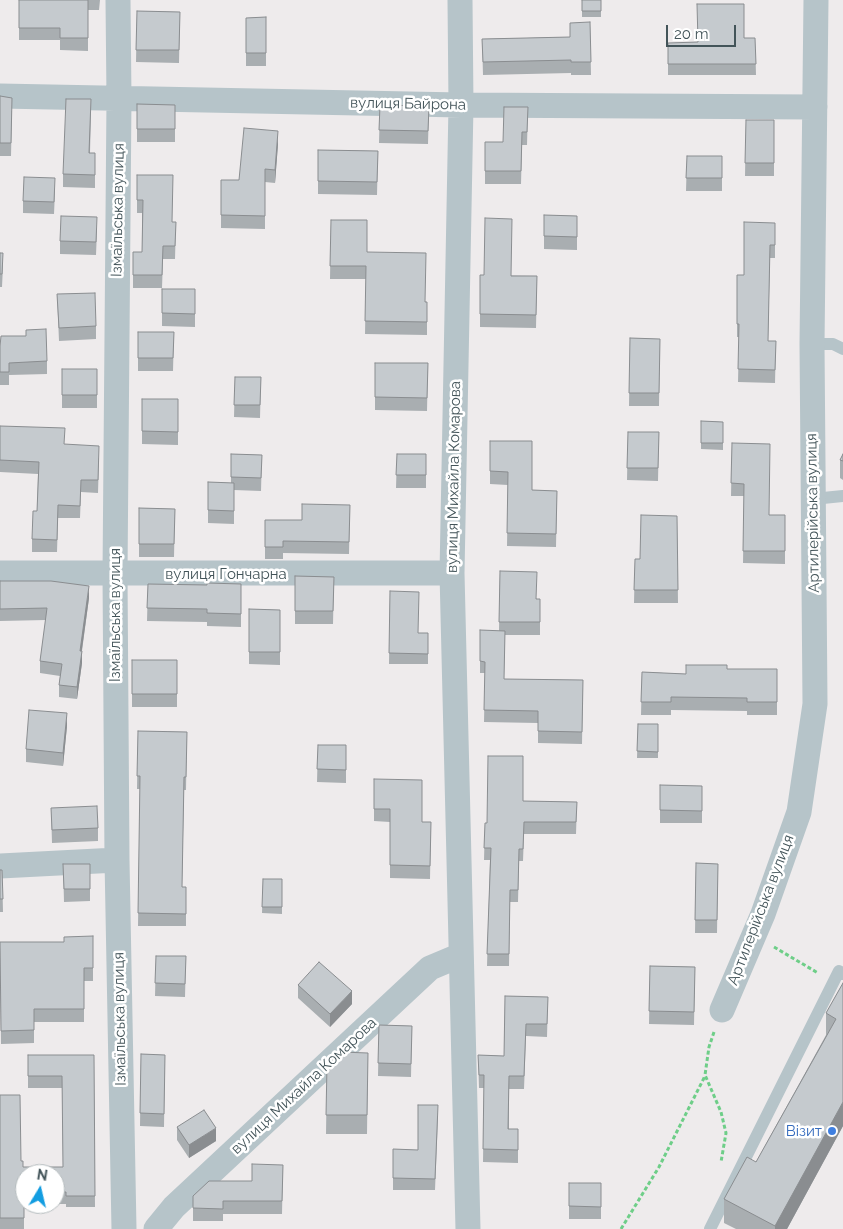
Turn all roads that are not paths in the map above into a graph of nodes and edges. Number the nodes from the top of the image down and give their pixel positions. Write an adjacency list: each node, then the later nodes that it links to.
1 (118, 0): 5 (street, Ізмаїльська вулиця)
2 (460, 0): 6 (street, вулиця Михайла Комарова)
3 (816, 0): 7 (street, Артилерійська вулиця)
4 (0, 96): 5 (street, вулиця Байрона)
5 (119, 98): 6 (street, вулиця Байрона); 14 (street, Ізмаїльська вулиця)
6 (461, 105): 7 (street, вулиця Байрона); 13 (street, вулиця Михайла Комарова)
7 (815, 107): 8 (street, Артилерійська вулиця)
8 (812, 344): 9 (lane); 11 (street, Артилерійська вулиця)
9 (843, 349)
10 (843, 496): 11 (lane)
11 (814, 499): 19 (street, Артилерійська вулиця)
12 (0, 573): 14 (street, вулиця Гончарна)
13 (452, 573): 14 (street, вулиця Гончарна); 17 (street, вулиця Михайла Комарова)
14 (115, 574): 15 (street, Ізмаїльська вулиця)
15 (117, 860): 16 (street); 20 (street, Ізмаїльська вулиця)
16 (0, 866)
17 (461, 955): 21 (street, вулиця Михайла Комарова); 22 (street, вулиця Михайла Комарова)
18 (838, 978): 23 (lane)
19 (722, 1010)
20 (124, 1229)
21 (156, 1229)
22 (468, 1229)
23 (710, 1229)

